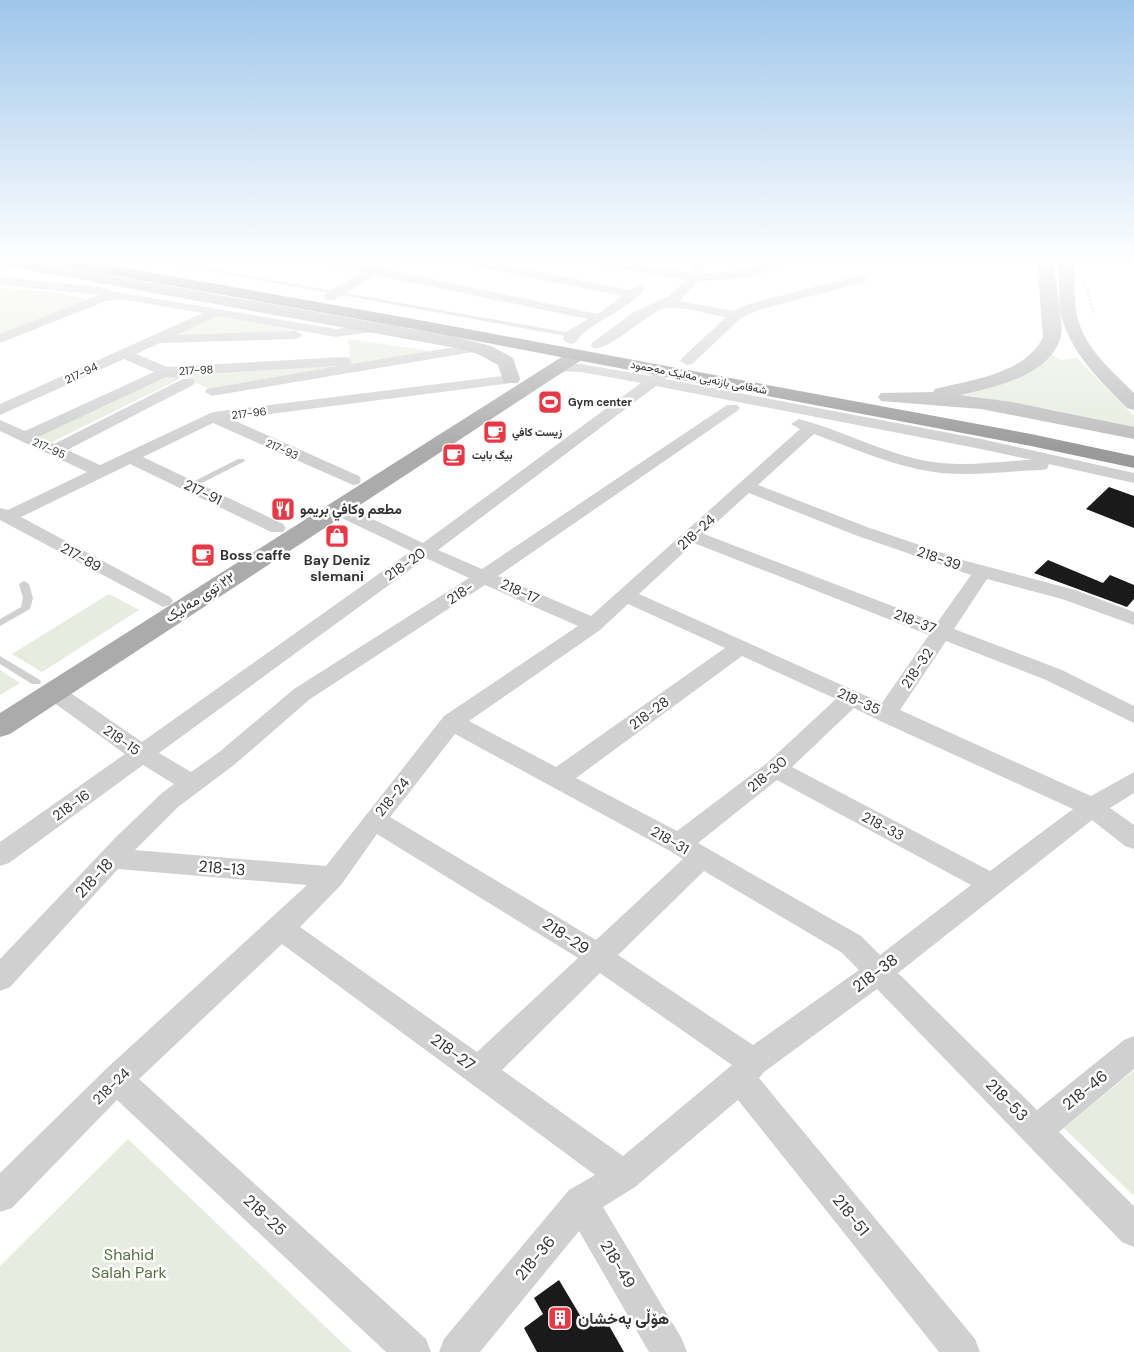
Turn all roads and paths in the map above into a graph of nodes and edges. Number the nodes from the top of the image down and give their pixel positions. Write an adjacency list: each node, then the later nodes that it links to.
1 (41, 323): 14 (street)
2 (191, 323): 15 (street, 217-94)
3 (271, 323): 13 (street)
4 (353, 323): 12 (main road)
5 (408, 323): 12 (street); 19 (highway, شەقامی بازنەیی مەلیک مەحمود)
6 (455, 323): 19 (highway, شەقامی بازنەیی مەلیک مەحمود)
7 (595, 323): 19 (street)
8 (628, 323): 16 (street)
9 (727, 323): 22 (street)
10 (1052, 323): 18 (main road)
11 (1071, 323): 21 (main road)
12 (378, 328): 13 (street); 17 (main road)
13 (338, 337): 15 (street); 23 (street)
14 (0, 339)
15 (152, 340): 20 (street, 217-94)
16 (598, 345): 19 (highway, شەقامی بازنەیی مەلیک مەحمود); 22 (highway, شەقامی بازنەیی مەلیک مەحمود)
17 (473, 348): 23 (street); 26 (main road)
18 (1046, 349): 21 (main road); 29 (main road)
19 (566, 350): 25 (highway, شەقامی بازنەیی مەلیک مەحمود); 25 (street); 26 (main road, ٢٢ توی مەلیک); 51 (main road, ٢٢ توی مەلیک)
20 (122, 353): 24 (street); 33 (street, 217-94)
21 (1086, 354): 31 (main road)
22 (687, 361): 30 (highway, شەقامی بازنەیی مەلیک مەحمود)
23 (345, 365): 24 (street, 217-98); 28 (street)
24 (167, 371): 27 (street); 39 (street, 217-98)
25 (661, 376): 32 (street); 44 (highway, شەقامی بازنەیی مەلیک مەحمود); 45 (street); 55 (street, 218-20)
26 (511, 379): 34 (street, 217-96); 48 (main road, ٢٢ توی مەلیک)
27 (188, 382): 28 (street); 41 (street)
28 (212, 392): 34 (street)
29 (926, 396): 30 (main road); 38 (main road)
30 (888, 397): 40 (highway, شەقامی بازنەیی مەلیک مەحمود)
31 (1134, 404)
32 (732, 408): 37 (street); 57 (street, 218-)
33 (0, 410)
34 (254, 413): 35 (street, 217-96)
35 (213, 417): 42 (street, 217-96); 48 (street, 217-93)
36 (0, 425): 39 (street, 217-95)
37 (812, 428): 45 (street); 50 (street, 218-24)
38 (1134, 433)
39 (24, 437): 41 (street, 217-95)
40 (1134, 446)
41 (54, 450): 46 (street, 217-95)
42 (129, 457): 46 (street, 217-96); 49 (street, 217-91)
43 (241, 461): 49 (lane)
44 (1134, 462)
45 (1082, 465): 47 (street)
46 (99, 471): 52 (street, 217-96)
47 (1134, 478)
48 (353, 480): 53 (main road, ٢٢ توی مەلیک)
49 (189, 486): 53 (street, 217-91)
50 (747, 486): 54 (street, 218-24); 56 (street, 218-39)
51 (337, 509): 55 (street, 218-17); 67 (main road, ٢٢ توی مەلیک)
52 (4, 515): 60 (street, 217-89)
53 (277, 528): 60 (main road, ٢٢ توی مەلیک)
54 (692, 536): 59 (street, 218-24); 64 (street, 218-37)
55 (424, 551): 57 (street, 218-17); 74 (street, 218-20)
56 (982, 572): 61 (street, 218-39); 64 (street, 218-32)
57 (486, 576): 63 (street, 218-17); 78 (street, 218-)
58 (24, 584): 62 (lane)
59 (626, 595): 63 (street, 218-24); 65 (street, 218-35)
60 (163, 601): 67 (main road, ٢٢ توی مەلیک)
61 (1134, 619)
62 (0, 623)
63 (593, 625): 72 (street, 218-24)
64 (942, 632): 70 (street, 218-32); 71 (street, 218-37)
65 (739, 648): 68 (street, 218-35); 76 (street, 218-28)
66 (0, 659): 67 (lane)
67 (45, 687): 69 (main road, ٢٢ توی مەلیک); 73 (main road, ٢٢ توی مەلیک); 74 (street, 218-15)
68 (851, 698): 70 (street, 218-35); 75 (street, 218-30)
69 (0, 705)
70 (886, 714): 79 (street, 218-35)
71 (1134, 715)
72 (452, 722): 76 (street, 218-31); 80 (street, 218-24)
73 (0, 727)
74 (142, 754): 78 (street, 218-15); 83 (street, 218-16)
75 (776, 769): 82 (street, 218-30); 86 (street, 218-33)
76 (558, 778): 82 (street, 218-31)
77 (1134, 781): 79 (street, 218-38)
78 (193, 784): 84 (street, 218-18)
79 (1092, 807): 81 (street, 218-35); 86 (street, 218-38)
80 (374, 820): 85 (street, 218-24); 88 (street, 218-29)
81 (1134, 839)
82 (690, 851): 88 (street, 218-30); 89 (street, 218-31)
83 (0, 856)
84 (112, 858): 85 (street, 218-13); 90 (street, 218-18)
85 (332, 877): 87 (street, 218-24)
86 (990, 884): 89 (street, 218-38)
87 (281, 928): 93 (street, 218-27); 94 (street, 218-24)
88 (596, 956): 92 (street, 218-29); 93 (street, 218-30)
89 (877, 973): 92 (street, 218-38); 95 (street, 218-53)
90 (0, 978)
91 (1134, 1050): 95 (street, 218-46)
92 (746, 1070): 96 (street, 218-38); 103 (street, 218-51)
93 (479, 1071): 96 (street, 218-27)
94 (117, 1079): 97 (street, 218-24); 100 (street, 218-25)
95 (1037, 1130): 99 (street, 218-53)
96 (624, 1176): 98 (street, 218-36)
97 (0, 1196)
98 (581, 1202): 101 (street, 218-36); 102 (street, 218-49)
99 (1134, 1230)
100 (413, 1352)
101 (457, 1352)
102 (670, 1352)
103 (962, 1352)

